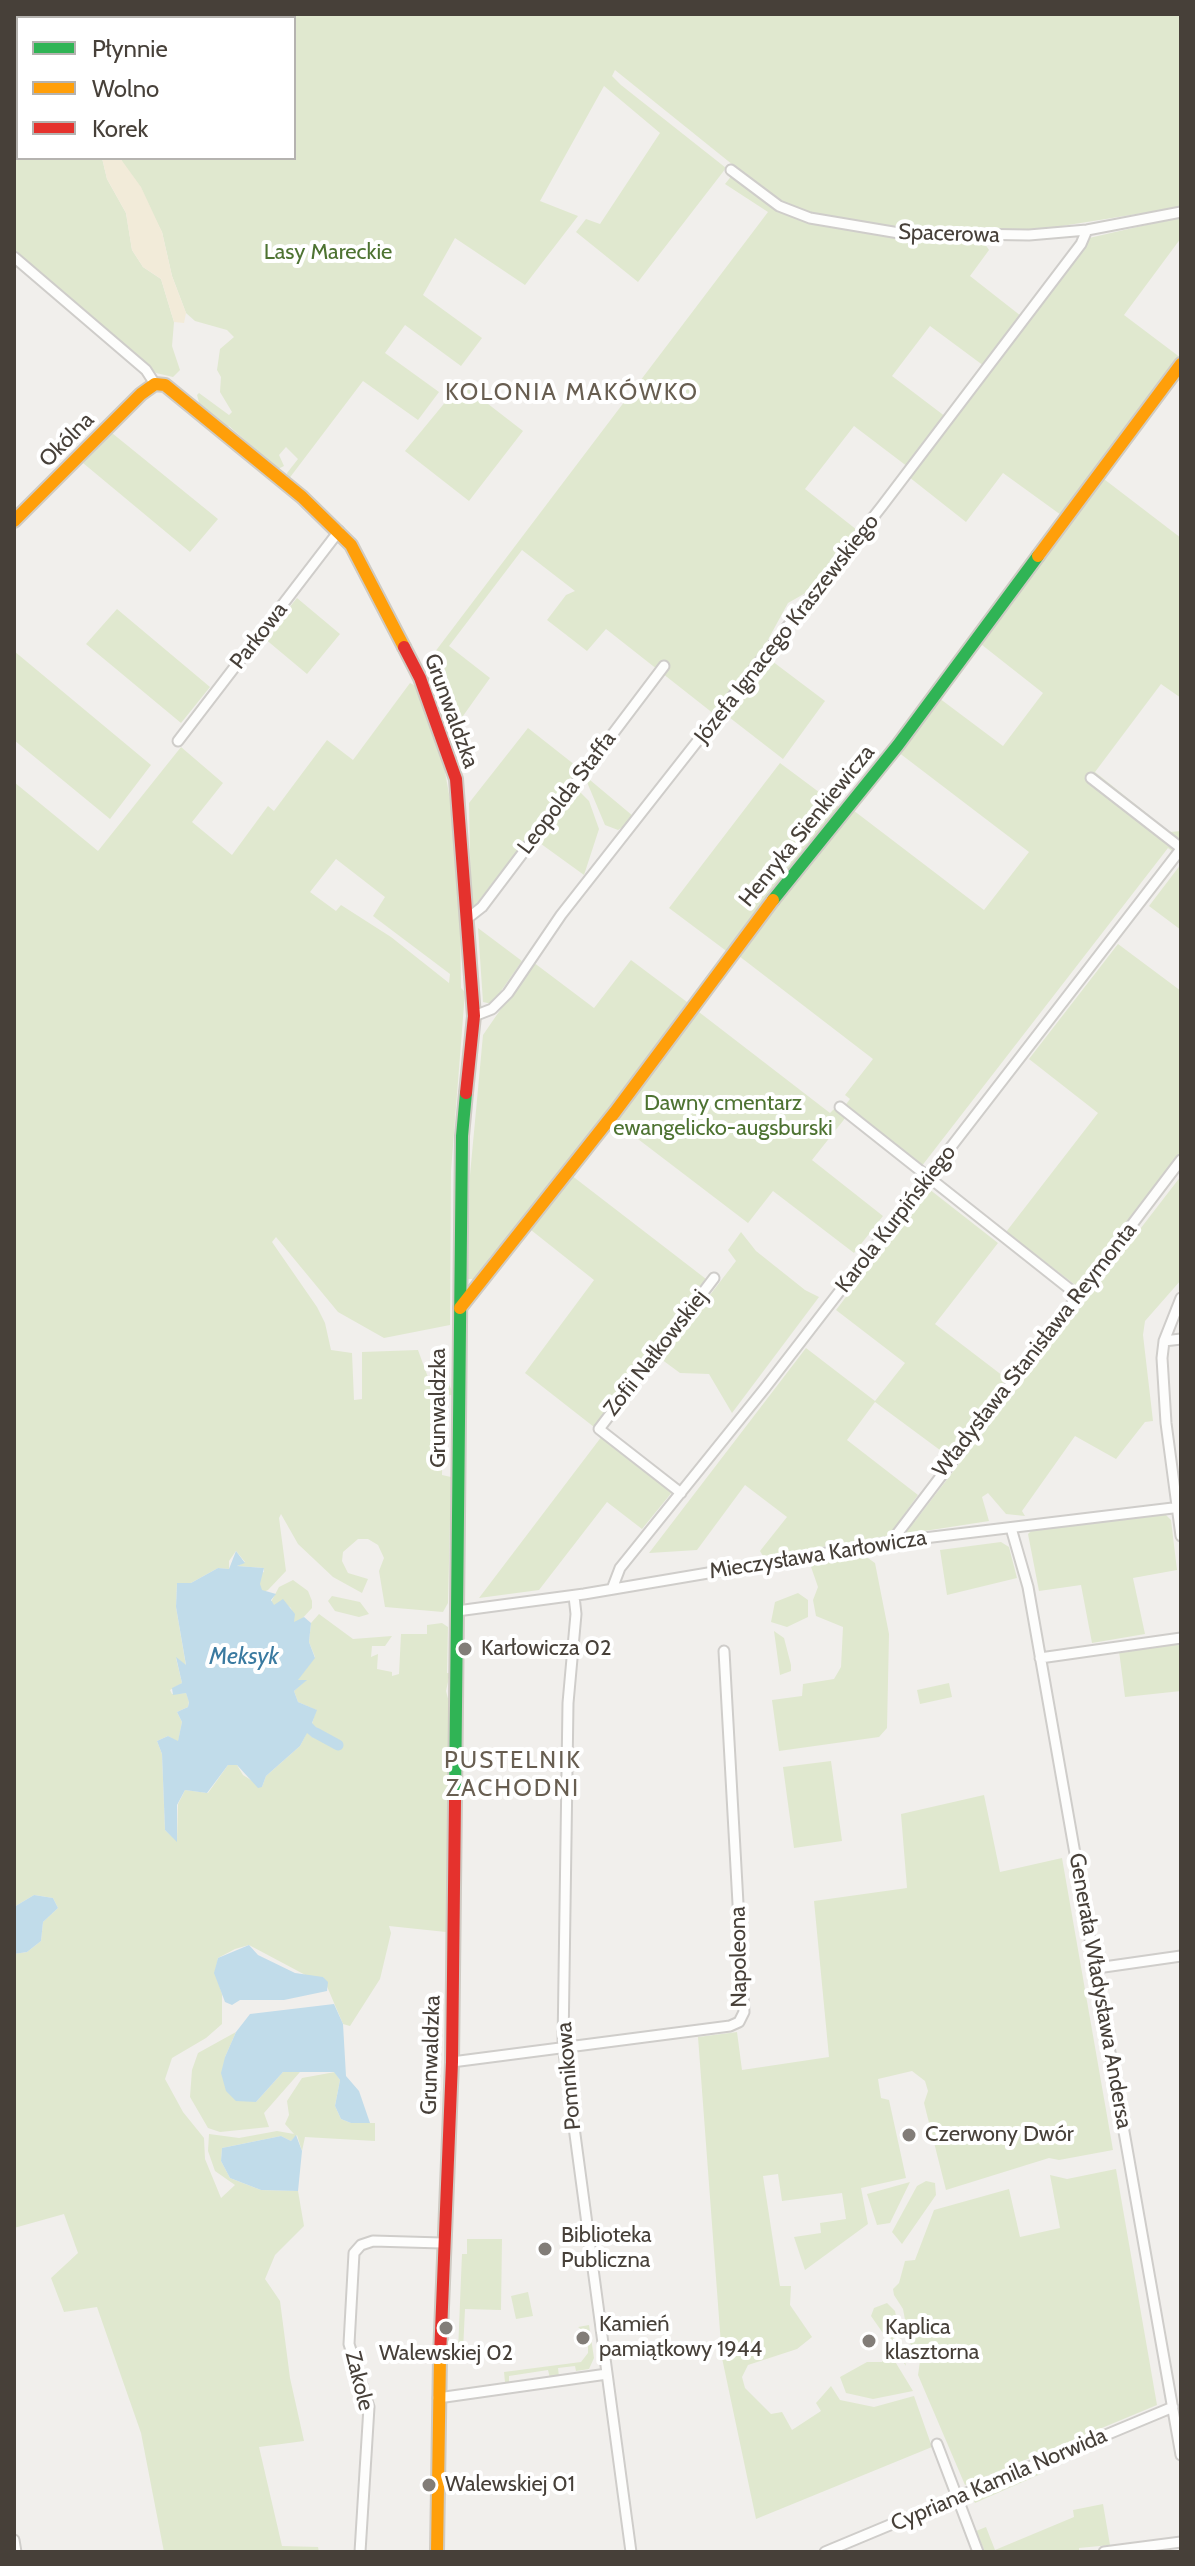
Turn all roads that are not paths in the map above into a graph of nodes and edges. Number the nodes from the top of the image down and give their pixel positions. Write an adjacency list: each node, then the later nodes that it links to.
1 (731, 170): 3 (street, Spacerowa)
2 (1181, 212): 3 (street, Spacerowa)
3 (1087, 230): 14 (street, Józefa Ignacego Kraszewskiego)
4 (14, 257): 6 (street, Grunwaldzka)
5 (1181, 364): 21 (street, Henryka Sienkiewicza)
6 (152, 385): 7 (street, Okólna); 8 (street, Grunwaldzka)
7 (14, 521)
8 (339, 531): 10 (street, Parkowa); 13 (street, Grunwaldzka)
9 (664, 666): 13 (street, Leopolda Staffa)
10 (178, 741)
11 (1091, 778): 12 (street)
12 (1181, 848): 17 (street, Karola Kurpińskiego)
13 (468, 918): 14 (street, Grunwaldzka)
14 (474, 1016): 21 (street, Grunwaldzka)
15 (840, 1107): 17 (street)
16 (1181, 1160): 19 (street, Władysława Stanisława Reymonta)
17 (929, 1178): 19 (street); 24 (street, Karola Kurpińskiego)
18 (714, 1278): 24 (street, Zofii Nałkowskiej)
19 (1076, 1294): 28 (street, Władysława Stanisława Reymonta)
20 (1181, 1298): 23 (street)
21 (460, 1308): 31 (street, Grunwaldzka)
22 (1181, 1339): 23 (street)
23 (1164, 1341): 25 (street)
24 (681, 1493): 29 (street, Karola Kurpińskiego)
25 (1179, 1507): 26 (street, Mieczysława Karłowicza); 27 (street)
26 (1011, 1528): 28 (street, Mieczysława Karłowicza); 34 (street, Generała Władysława Andersa)
27 (1181, 1536)
28 (891, 1542): 29 (street, Mieczysława Karłowicza)
29 (612, 1589): 30 (street, Mieczysława Karłowicza)
30 (574, 1596): 31 (street, Mieczysława Karłowicza); 37 (street, Pomnikowa)
31 (457, 1611): 38 (street, Grunwaldzka)
32 (1181, 1638): 34 (street)
33 (724, 1651): 37 (street, Napoleona)
34 (1040, 1658): 36 (street, Generała Władysława Andersa)
35 (1181, 1956): 36 (street)
36 (1097, 1968): 42 (street, Generała Władysława Andersa)
37 (563, 2045): 38 (street, Napoleona); 40 (street, Pomnikowa)
38 (452, 2062): 39 (street, Grunwaldzka)
39 (442, 2243): 41 (street, Grunwaldzka); 50 (street, Zakole)
40 (607, 2374): 41 (street); 52 (street, Pomnikowa)
41 (438, 2398): 51 (street, Grunwaldzka)
42 (1173, 2407): 44 (street, Generała Władysława Andersa); 45 (street, Cypriana Kamila Norwida)
43 (937, 2444): 45 (street)
44 (1181, 2455)
45 (955, 2498): 47 (street, Cypriana Kamila Norwida); 55 (street)
46 (14, 2540): 49 (street)
47 (852, 2541): 53 (street, Cypriana Kamila Norwida); 54 (street)
48 (1181, 2542): 56 (street)
49 (16, 2552)
50 (360, 2552)
51 (437, 2552)
52 (631, 2552)
53 (825, 2552)
54 (856, 2552)
55 (978, 2552)
56 (1104, 2552)

